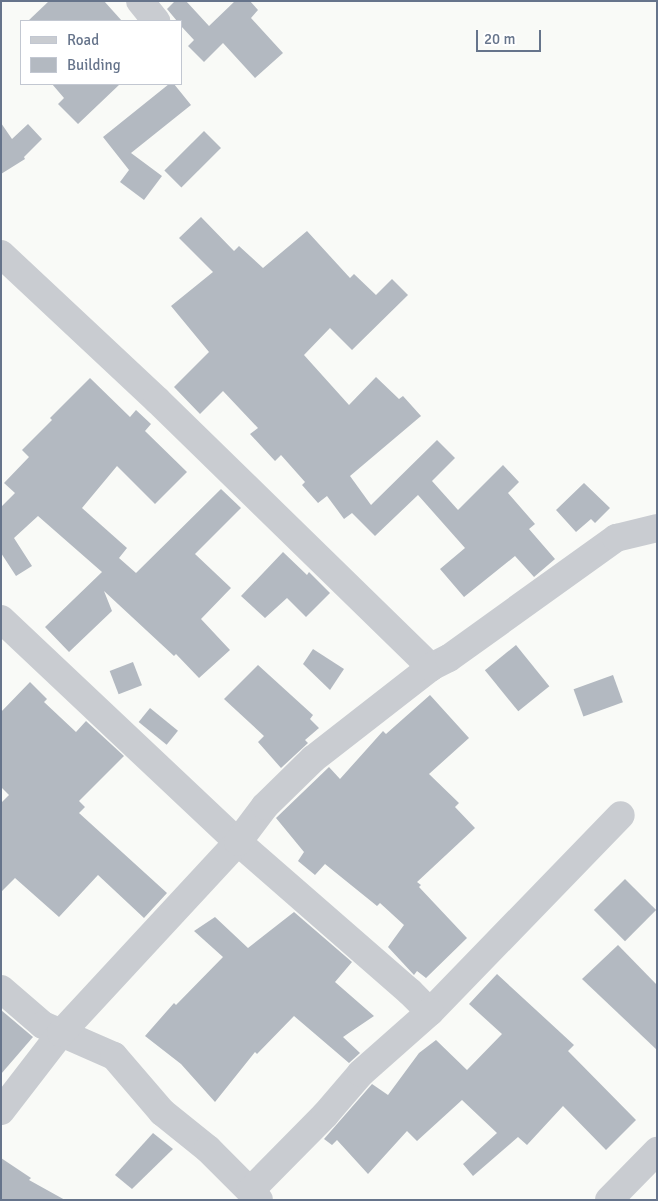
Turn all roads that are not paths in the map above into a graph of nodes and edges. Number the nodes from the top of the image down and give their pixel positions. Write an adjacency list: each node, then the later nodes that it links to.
1 (140, 1): 2 (street)
2 (155, 20)
3 (1, 254): 6 (street)
4 (657, 528): 6 (street)
5 (1, 619): 8 (street)
6 (431, 667): 8 (street)
7 (621, 815): 10 (street)
8 (238, 842): 10 (street); 11 (street)
9 (1, 989): 11 (street)
10 (430, 1012): 14 (street)
11 (61, 1033): 12 (street); 14 (street)
12 (1, 1112)
13 (657, 1150): 15 (street)
14 (254, 1195)
15 (609, 1200)

